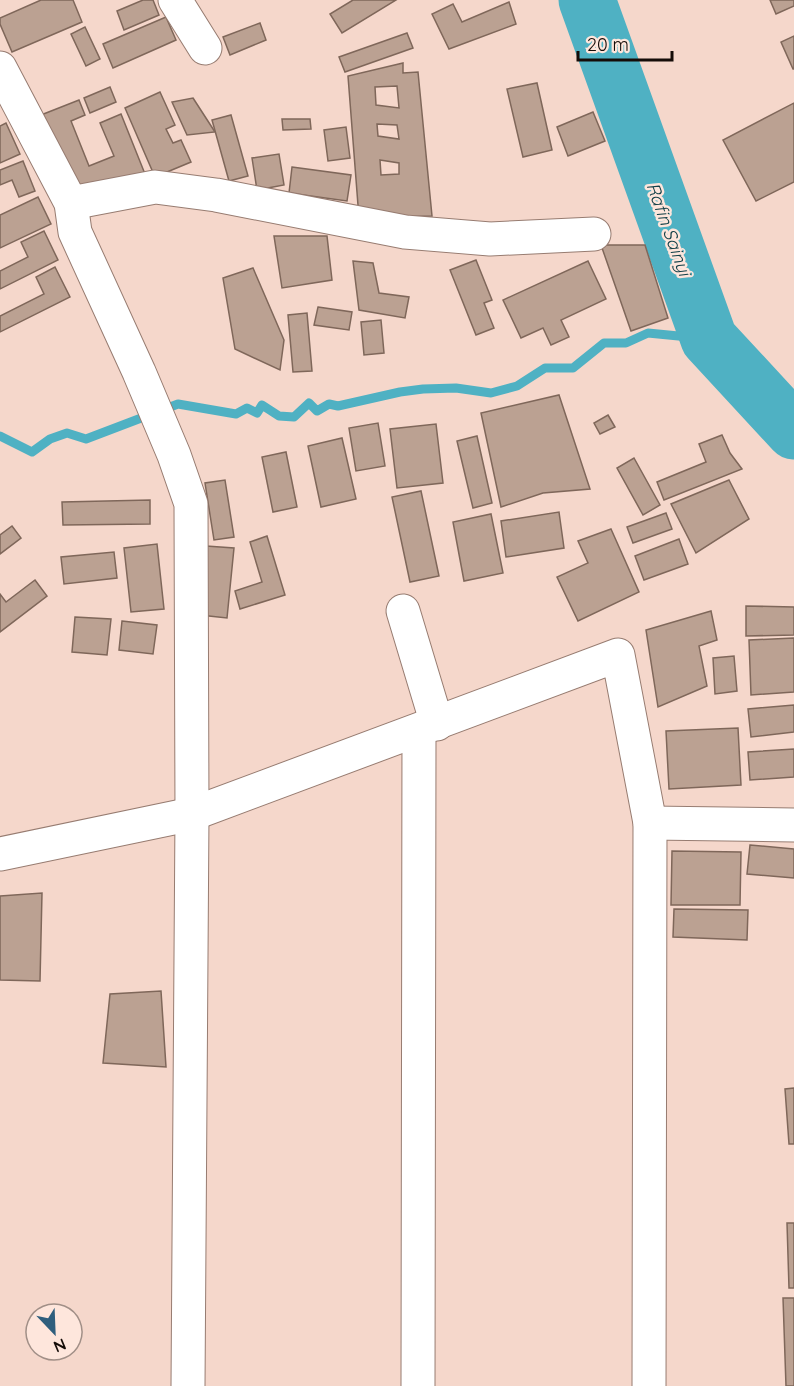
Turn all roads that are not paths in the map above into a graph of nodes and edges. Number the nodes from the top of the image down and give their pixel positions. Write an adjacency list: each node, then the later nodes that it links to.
1 (175, 0): 2 (street)
2 (205, 48)
3 (0, 68): 4 (street)
4 (71, 203): 5 (street); 8 (street)
5 (594, 234)
6 (403, 611): 7 (street)
7 (428, 727): 8 (street); 9 (street); 13 (street)
8 (192, 814): 11 (street); 12 (street)
9 (650, 823): 10 (street); 14 (street)
10 (794, 825)
11 (0, 854)
12 (188, 1386)
13 (418, 1386)
14 (649, 1386)

